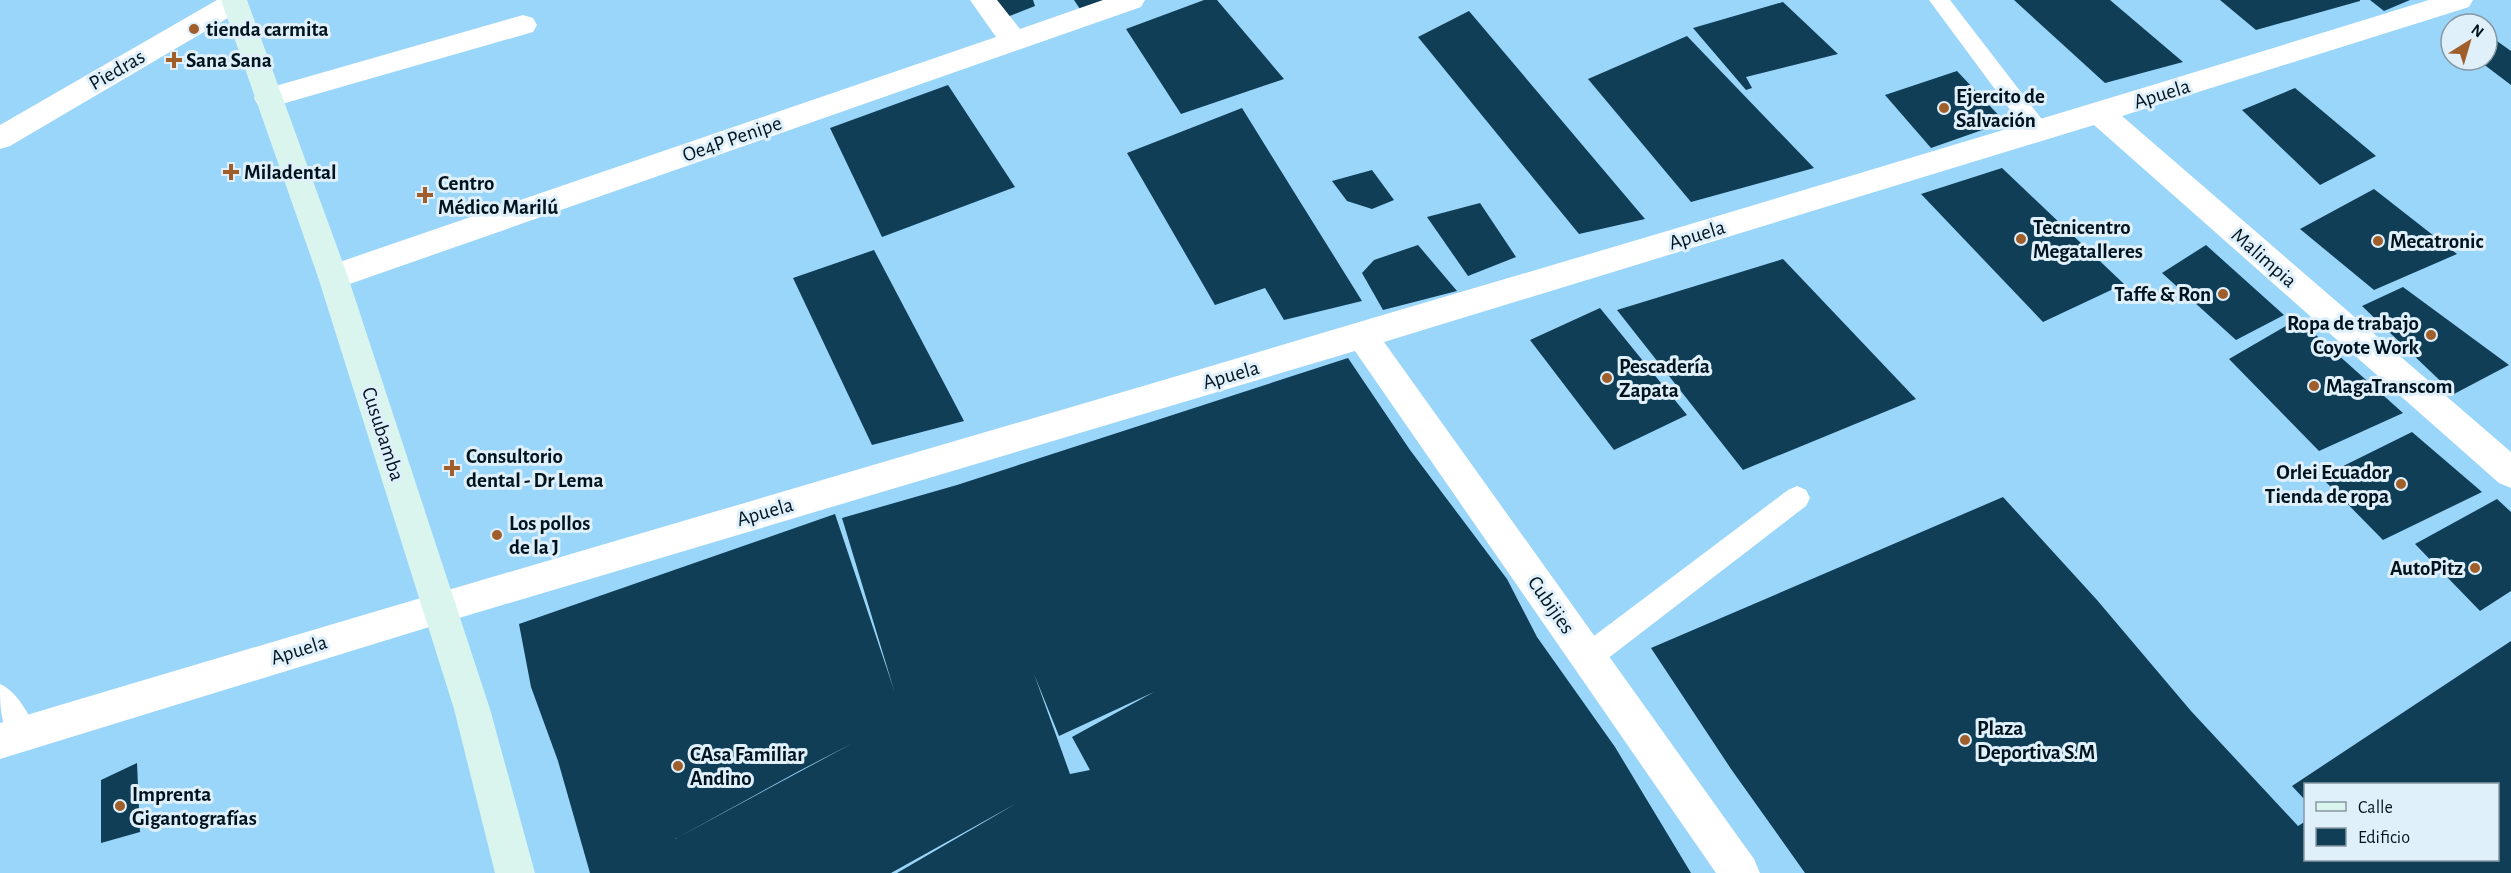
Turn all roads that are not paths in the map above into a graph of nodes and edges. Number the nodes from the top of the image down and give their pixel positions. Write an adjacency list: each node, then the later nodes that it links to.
1 (983, 0): 7 (street)
2 (1132, 0): 7 (street, Oe4P Penipe)
3 (1940, 0): 10 (lane)
4 (2460, 0): 9 (street, Apuela)
5 (234, 1): 8 (street, Cusubamba); 11 (street, Piedras)
6 (523, 25): 8 (street)
7 (1014, 41): 12 (street, Oe4P Penipe)
8 (268, 98): 12 (street, Cusubamba)
9 (2099, 113): 10 (street, Apuela); 14 (street, Malimpia)
10 (2039, 132): 13 (street, Apuela)
11 (0, 138)
12 (333, 277): 16 (street, Cusubamba)
13 (1362, 336): 16 (street, Apuela); 17 (street, Cubijies)
14 (2511, 473)
15 (1797, 498): 17 (lane)
16 (439, 608): 19 (street, Apuela); 20 (street, Cusubamba)
17 (1588, 657): 21 (street, Cubijies)
18 (0, 698): 19 (lane)
19 (11, 737)
20 (515, 873)
21 (1740, 873)

